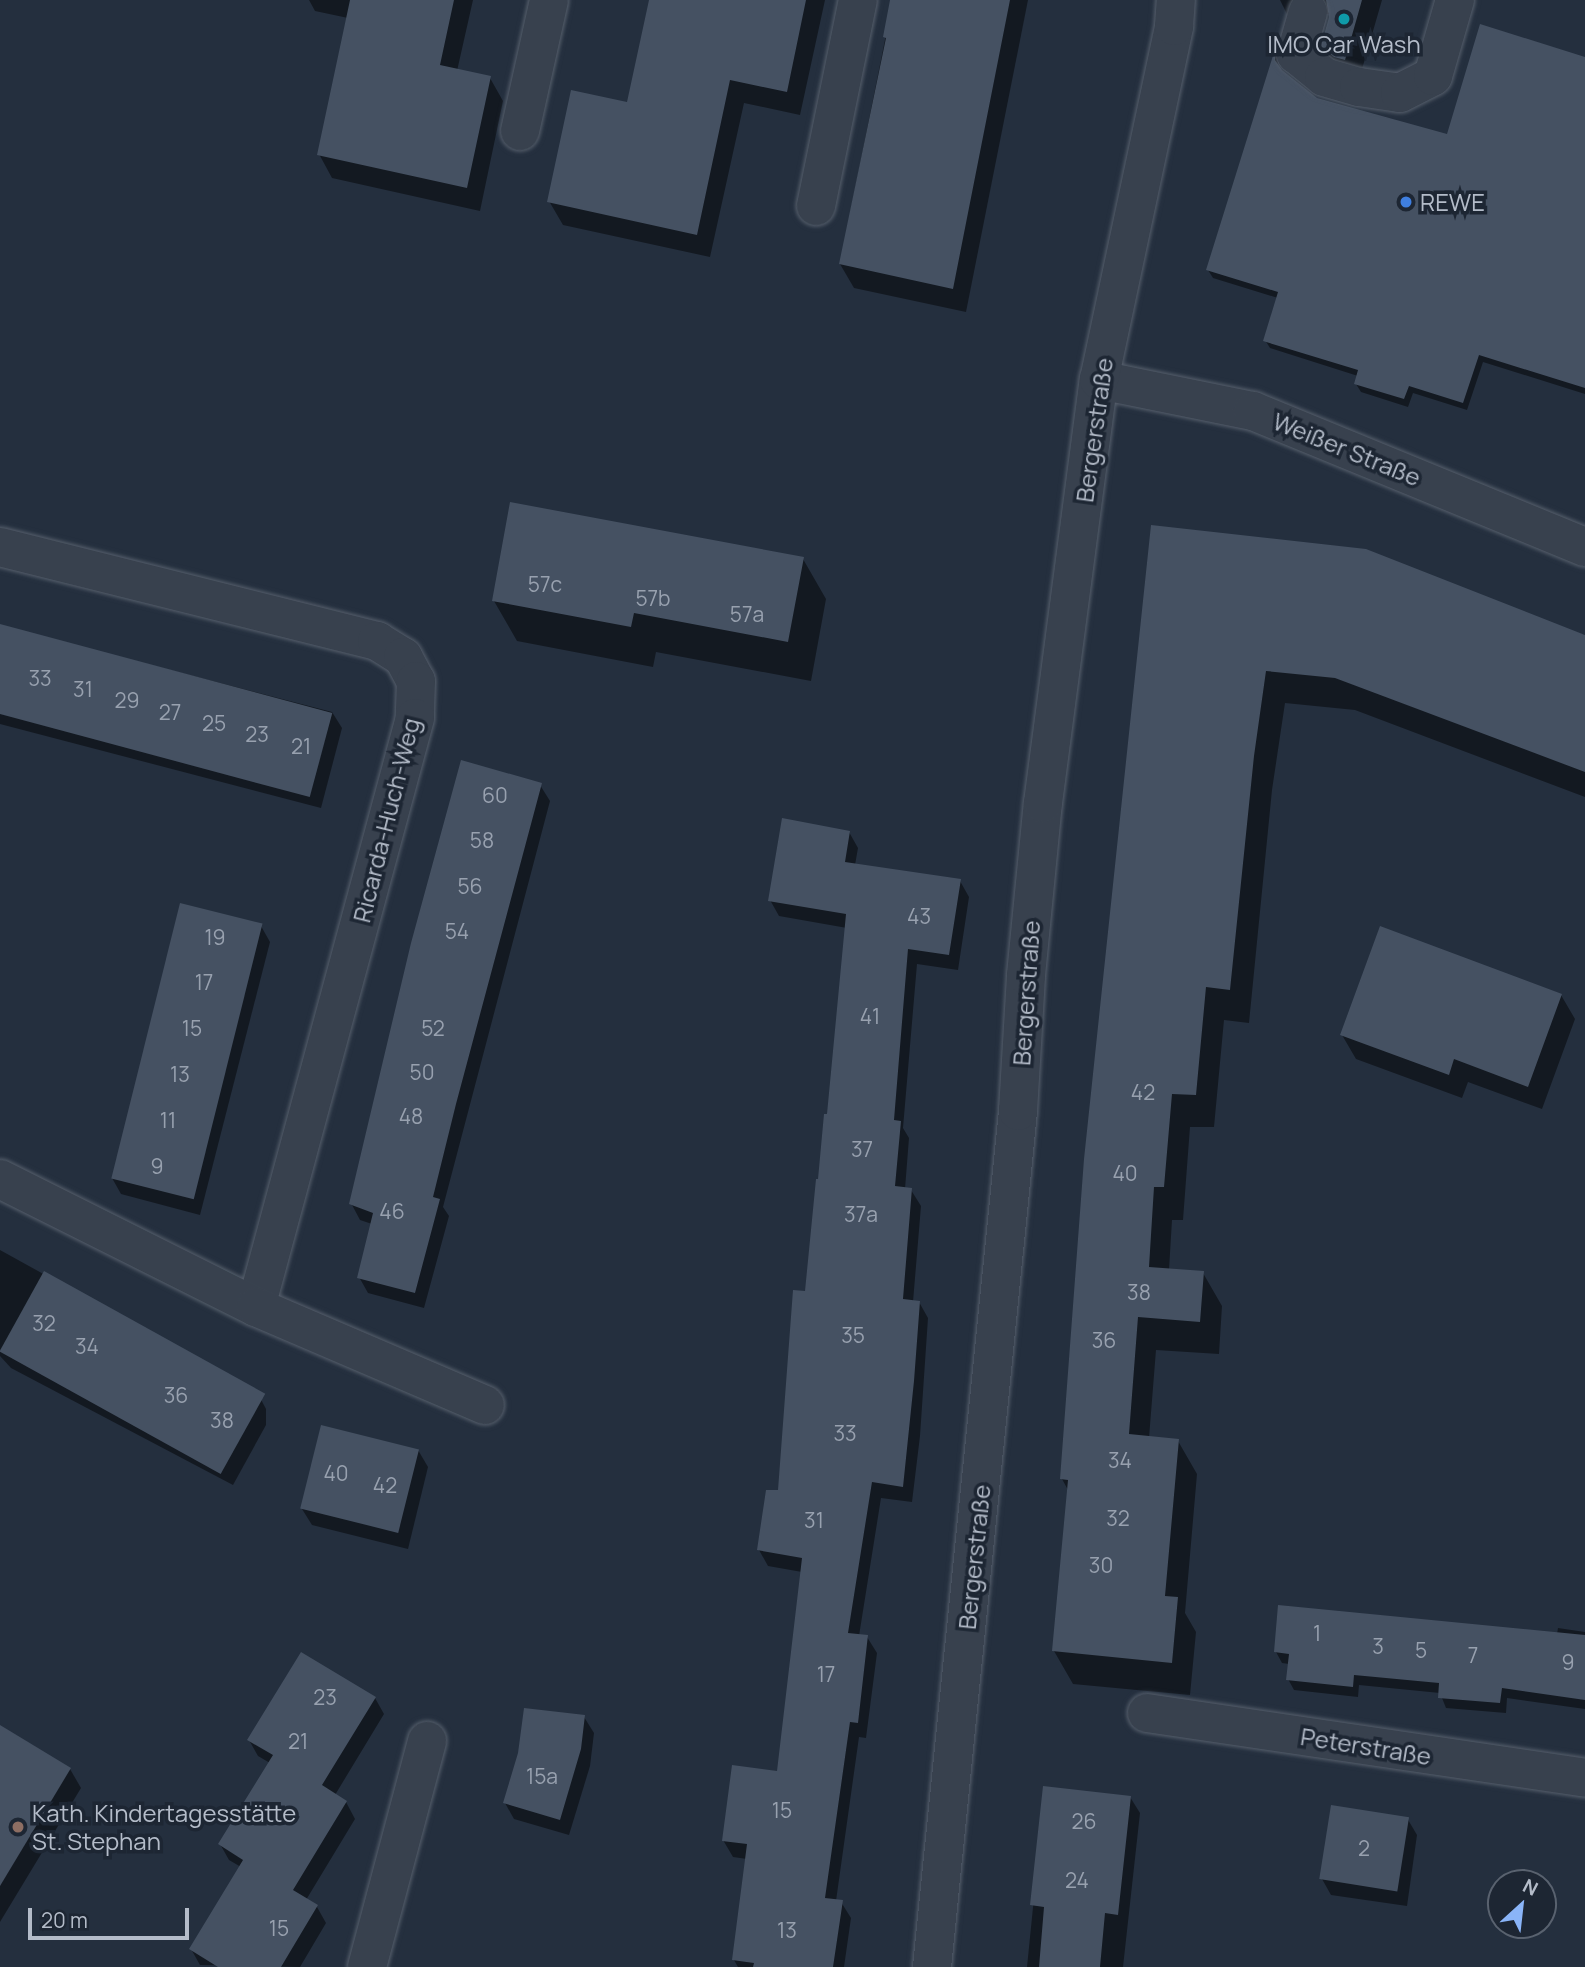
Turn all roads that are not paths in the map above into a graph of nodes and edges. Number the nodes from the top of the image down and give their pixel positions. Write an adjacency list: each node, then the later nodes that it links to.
1 (549, 0): 6 (street)
2 (858, 0): 7 (street)
3 (1455, 0): 5 (street)
4 (1178, 9): 8 (street, Bergerstraße)
5 (1308, 12)
6 (520, 131)
7 (816, 206)
8 (1099, 380): 10 (street, Weißer Straße); 18 (street, Bergerstraße)
9 (0, 547): 12 (street, Ricarda-Huch-Weg)
10 (1585, 547)
11 (0, 1179): 12 (street)
12 (256, 1307): 13 (street)
13 (485, 1405)
14 (1147, 1713): 16 (street, Peterstraße)
15 (426, 1741): 17 (street)
16 (1585, 1779)
17 (367, 1967)
18 (932, 1967)

